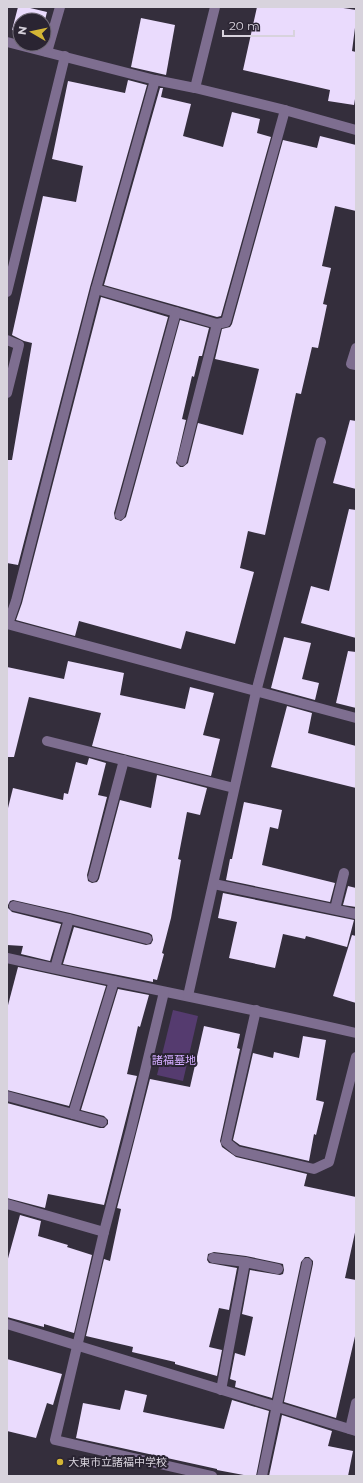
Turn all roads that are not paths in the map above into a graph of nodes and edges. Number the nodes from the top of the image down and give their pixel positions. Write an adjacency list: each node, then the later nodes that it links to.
1 (60, 7): 3 (street)
2 (215, 7): 7 (street)
3 (52, 35)
4 (47, 52): 5 (street)
5 (65, 56): 6 (street); 11 (street)
6 (155, 80): 7 (street); 10 (street)
7 (195, 88): 8 (street)
8 (285, 110): 9 (street); 13 (street)
9 (356, 130)
10 (96, 289): 12 (street); 21 (street)
11 (7, 292)
12 (176, 312): 13 (street); 20 (street)
13 (217, 324): 19 (street)
14 (7, 340): 17 (street)
15 (356, 348): 16 (street)
16 (356, 365)
17 (7, 393)
18 (321, 442): 22 (street)
19 (182, 461)
20 (120, 516)
21 (8, 624): 22 (street)
22 (256, 692): 23 (street); 26 (street)
23 (356, 718)
24 (47, 741): 25 (street)
25 (124, 760): 26 (street); 28 (street)
26 (234, 788): 29 (street)
27 (344, 873): 31 (street)
28 (93, 878)
29 (214, 884): 31 (street); 39 (street)
30 (14, 906): 33 (street)
31 (335, 909): 32 (street)
32 (356, 914)
33 (69, 919): 34 (street); 36 (street)
34 (147, 939)
35 (7, 958): 36 (street)
36 (55, 968): 37 (street)
37 (114, 981): 38 (street); 44 (street)
38 (164, 992): 39 (street); 47 (street)
39 (188, 996): 40 (street)
40 (256, 1010): 41 (street); 42 (street)
41 (356, 1033)
42 (356, 1057)
43 (7, 1096): 44 (street)
44 (73, 1114): 45 (street)
45 (102, 1122)
46 (7, 1204): 47 (street)
47 (104, 1232): 53 (street)
48 (213, 1258): 49 (street)
49 (245, 1262): 51 (street); 54 (street)
50 (307, 1263): 56 (street)
51 (278, 1269)
52 (7, 1324): 53 (street)
53 (78, 1345): 54 (street); 58 (street)
54 (221, 1390): 56 (street)
55 (356, 1403): 57 (street)
56 (277, 1407): 57 (street); 59 (street)
57 (353, 1430)
58 (212, 1476)
59 (262, 1476)

